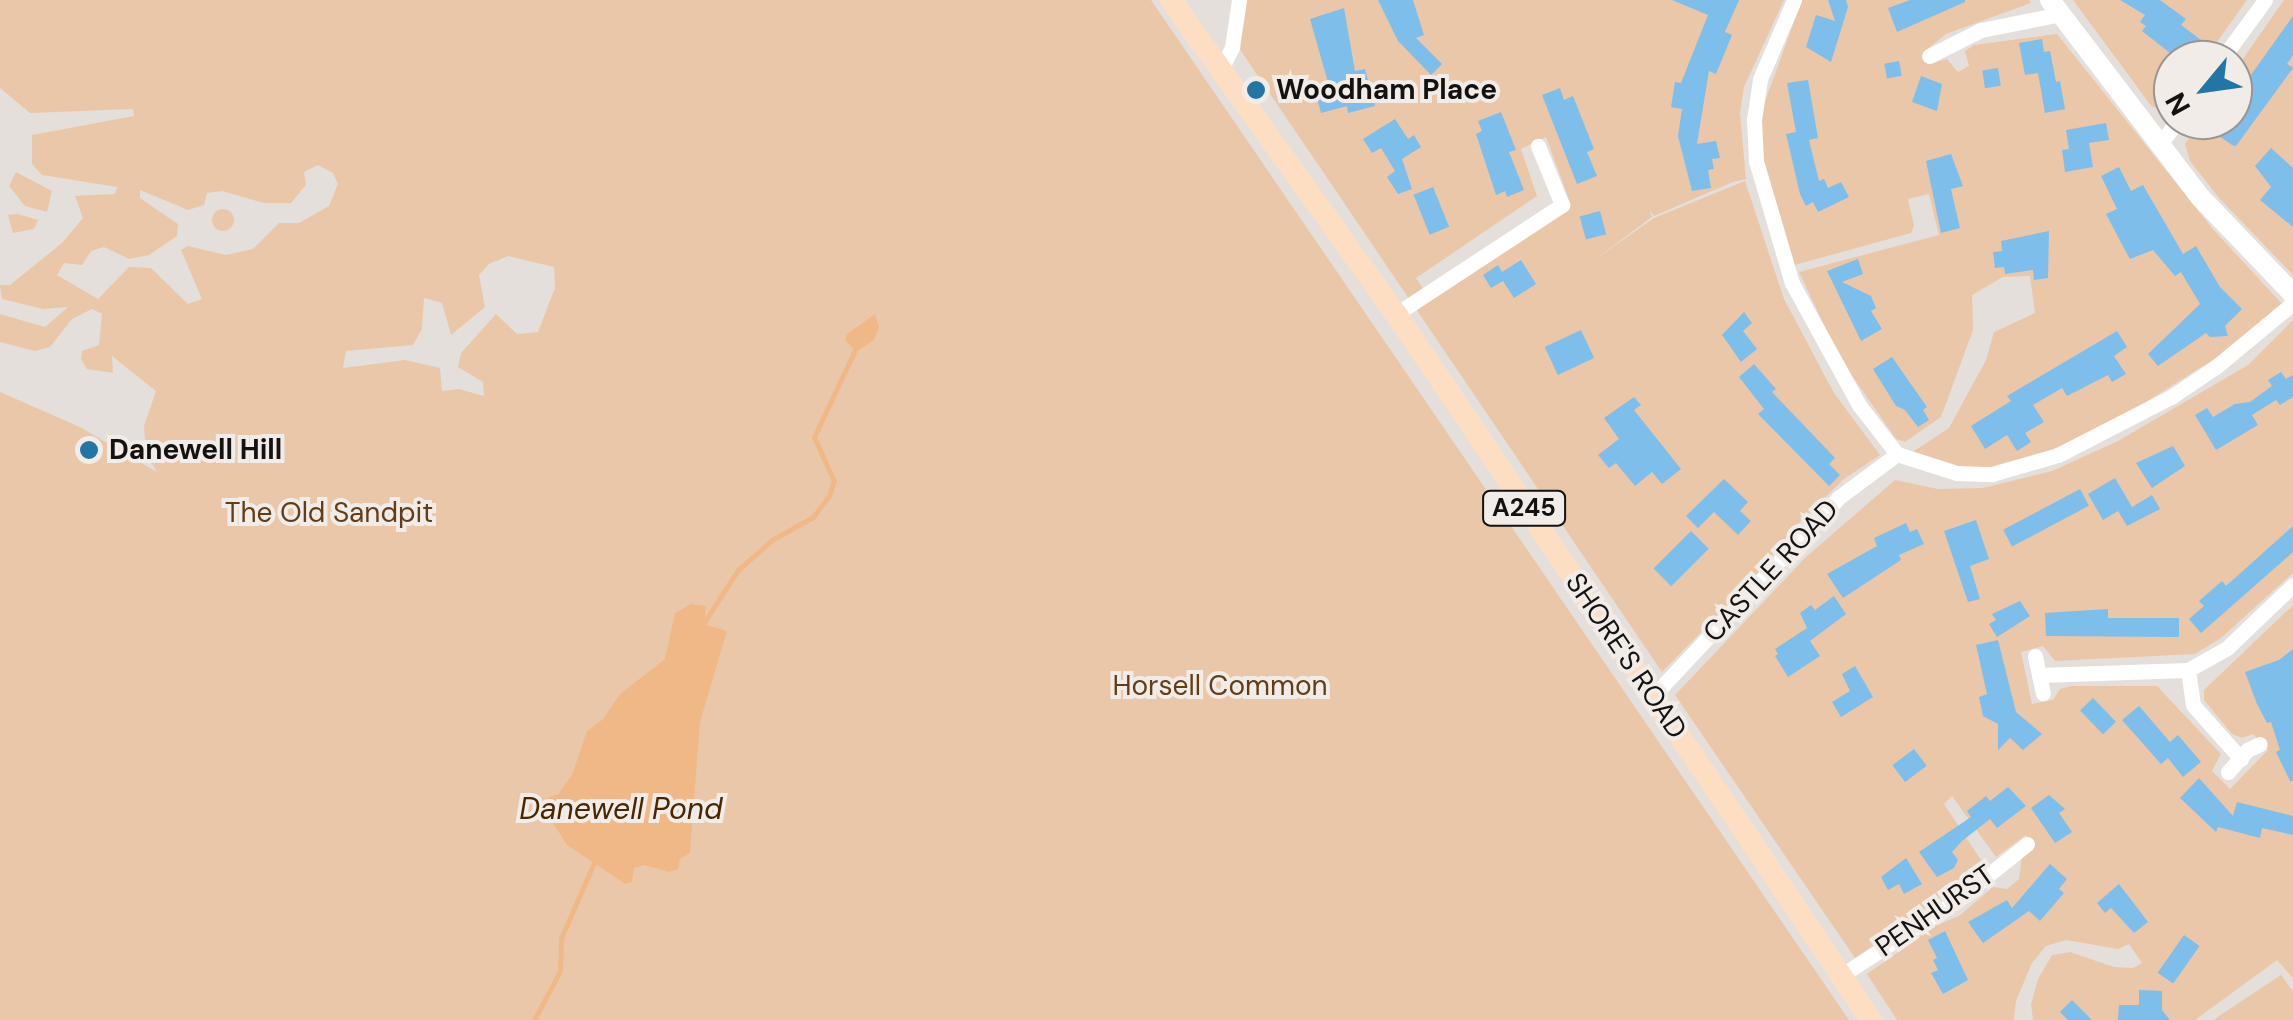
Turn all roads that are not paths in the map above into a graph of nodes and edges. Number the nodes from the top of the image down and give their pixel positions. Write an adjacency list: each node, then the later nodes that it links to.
1 (1171, 0): 8 (main road, SHORE'S ROAD / A245)
2 (1239, 0): 8 (street)
3 (1794, 0): 15 (street)
4 (2265, 0): 6 (street)
5 (2056, 7): 7 (street); 10 (street)
6 (2236, 40)
7 (1929, 56)
8 (1221, 69): 14 (main road, SHORE'S ROAD / A245)
9 (2163, 140): 10 (street)
10 (2160, 144): 12 (street)
11 (1538, 146): 14 (street)
12 (2293, 294)
13 (2293, 303): 15 (street)
14 (1396, 314): 21 (main road, SHORE'S ROAD / A245)
15 (1897, 454): 21 (street, CASTLE ROAD)
16 (2293, 585): 18 (street)
17 (2035, 656): 19 (street)
18 (2188, 670): 19 (street); 23 (street)
19 (2039, 674): 20 (street)
20 (2043, 693)
21 (1654, 696): 26 (main road, SHORE'S ROAD / A245)
22 (2260, 744): 23 (street)
23 (2241, 759): 24 (street)
24 (2228, 772)
25 (2027, 844): 26 (street, PENHURST)
26 (1842, 976): 27 (main road, SHORE'S ROAD / A245)
27 (1871, 1020)

